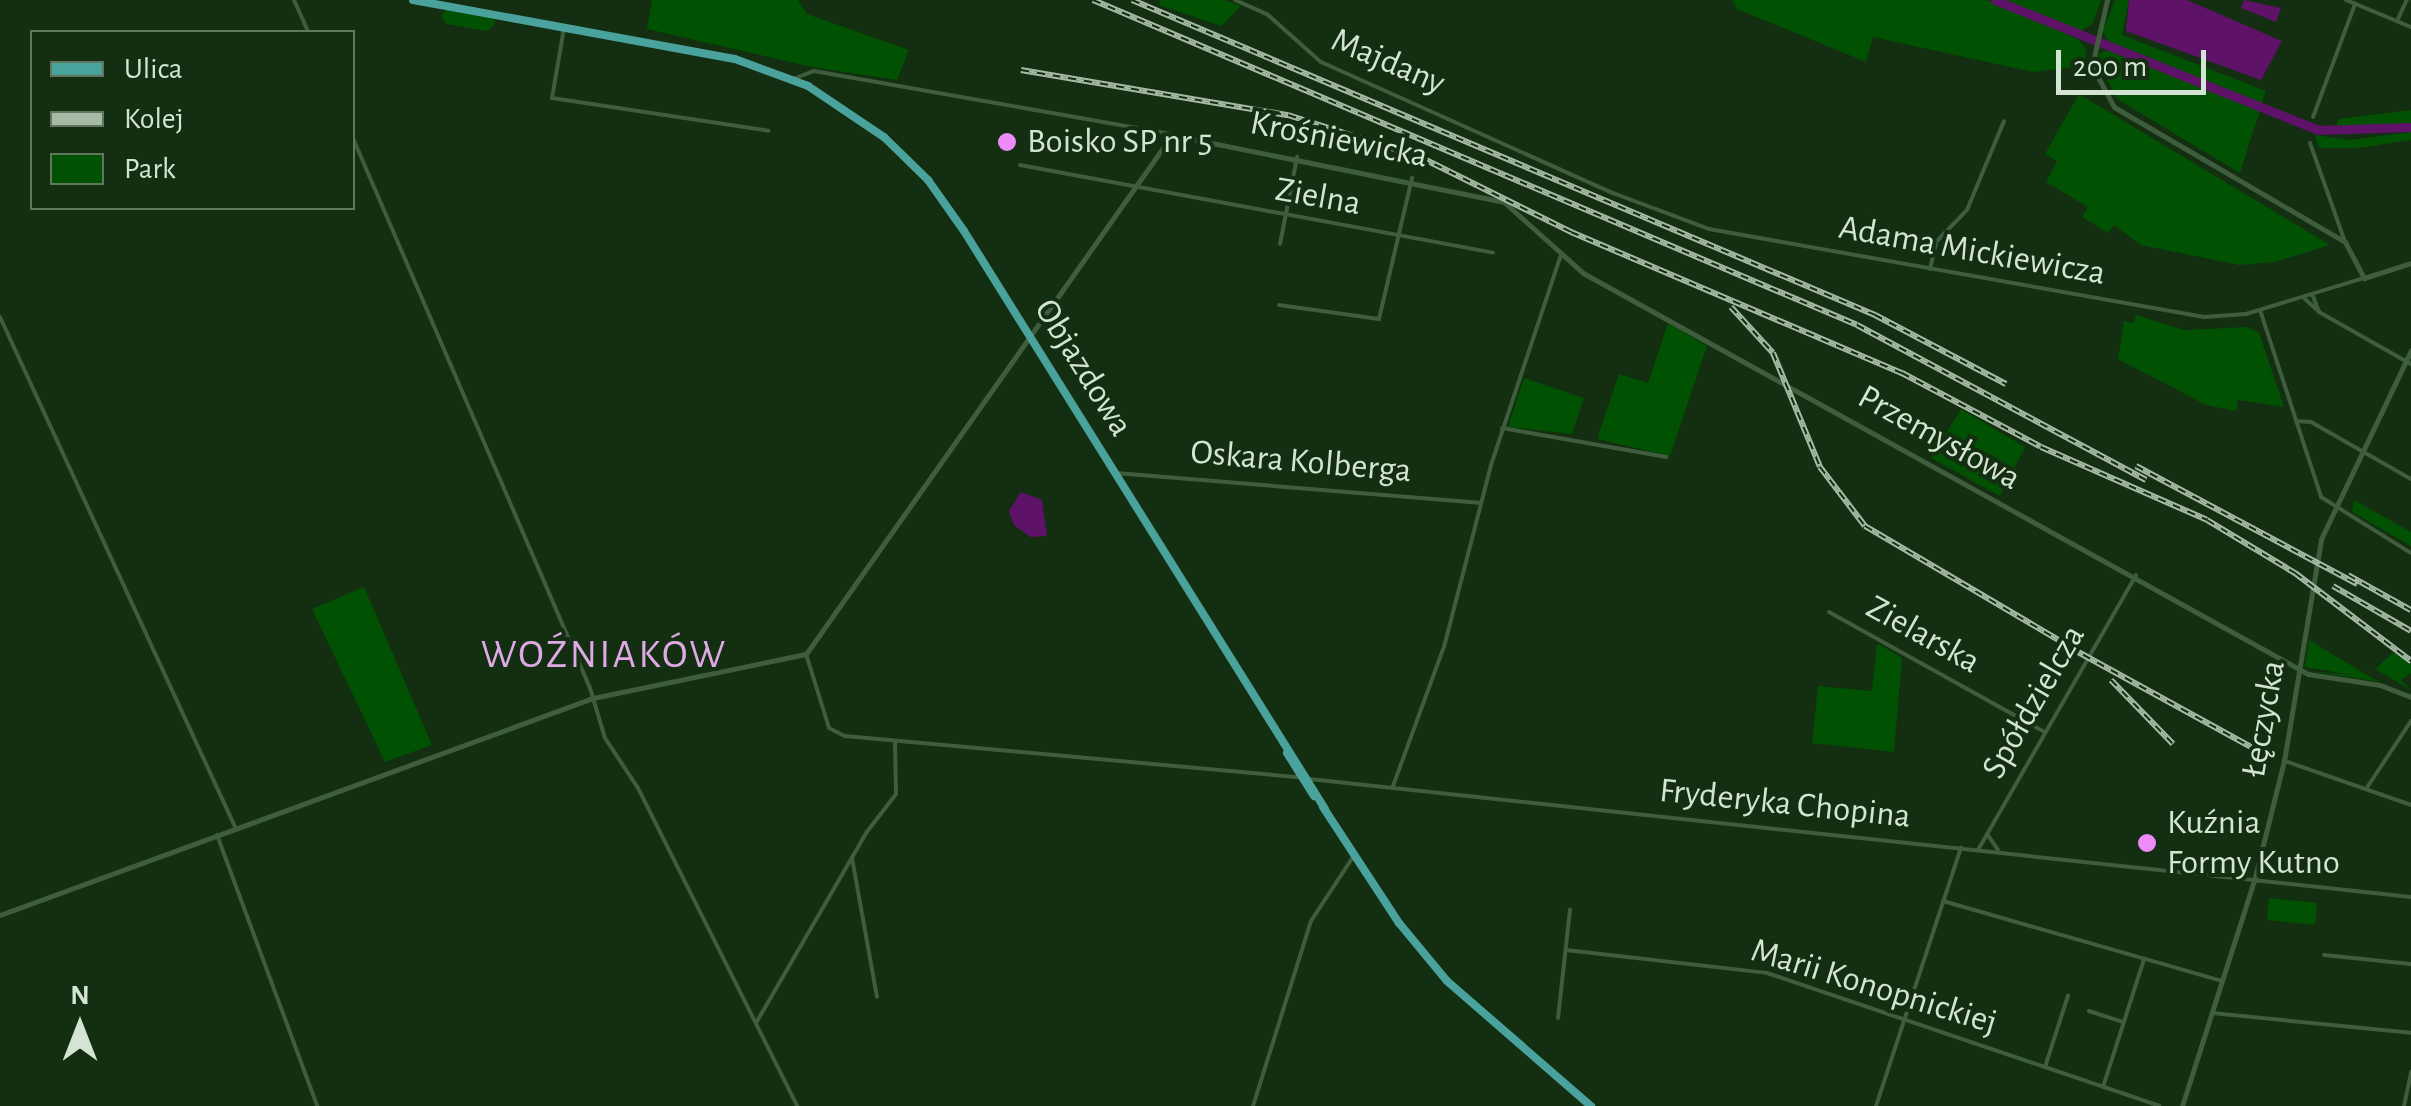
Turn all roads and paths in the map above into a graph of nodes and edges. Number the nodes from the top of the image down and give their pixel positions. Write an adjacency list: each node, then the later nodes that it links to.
1 (294, 0): 11 (street)
2 (413, 0): 9 (main road, Objazdowa)
3 (1235, 0): 19 (street, Majdany)
4 (2107, 0): 26 (street)
5 (2346, 0): 7 (street)
6 (2407, 0): 8 (street)
7 (2355, 4): 8 (street); 13 (street)
8 (2397, 21): 10 (street)
9 (564, 27): 12 (main road, Objazdowa); 15 (street)
10 (2411, 27)
11 (307, 30)
12 (793, 79): 16 (street, Krośniewicka); 39 (main road, Objazdowa)
13 (2312, 117)
14 (2004, 122): 31 (street)
15 (769, 132)
16 (1172, 135): 20 (street, Krośniewicka); 23 (street)
17 (355, 143): 53 (street)
18 (2310, 143): 26 (street)
19 (1532, 156): 31 (street, Adama Mickiewicza)
20 (1297, 157): 22 (street, Krośniewicka); 24 (street)
21 (1020, 165): 23 (street, Zielna)
22 (1412, 178): 25 (street); 29 (street, Krośniewicka)
23 (1136, 186): 24 (street, Zielna); 39 (street)
24 (1286, 217): 25 (street, Zielna); 27 (street)
25 (1401, 237): 28 (street, Zielna); 35 (street)
26 (2345, 242): 32 (street)
27 (1280, 244)
28 (1493, 253)
29 (1560, 257): 43 (street); 49 (street, Przemysłowa)
30 (2411, 263): 32 (street, Adama Mickiewicza)
31 (1930, 269): 36 (street, Adama Mickiewicza)
32 (2364, 278): 33 (street, Adama Mickiewicza)
33 (2312, 294): 34 (street, Adama Mickiewicza); 37 (street)
34 (2303, 296): 36 (street, Adama Mickiewicza); 37 (street)
35 (1278, 305)
36 (2260, 310): 42 (street)
37 (2319, 312): 41 (street)
38 (0, 317): 62 (street)
39 (1031, 336): 45 (main road, Objazdowa); 51 (street)
40 (2410, 351): 57 (street, Łęczycka)
41 (2411, 364)
42 (2296, 421): 46 (street); 48 (street)
43 (1502, 428): 44 (street); 47 (street)
44 (1666, 457)
45 (1116, 474): 47 (street, Oskara Kolberga); 58 (main road, Objazdowa)
46 (2411, 479)
47 (1482, 504): 59 (street)
48 (2411, 553)
49 (2136, 574): 52 (street, Przemysłowa); 55 (street, Spółdzielcza)
50 (1828, 612): 55 (street, Zielarska)
51 (806, 654): 53 (street); 56 (street, Fryderyka Chopina)
52 (2411, 697)
53 (593, 698): 62 (street); 87 (street)
54 (2411, 721): 60 (street)
55 (2045, 732): 63 (street, Spółdzielcza)
56 (895, 741): 58 (street, Fryderyka Chopina); 69 (street)
57 (2284, 761): 60 (street); 70 (street, Łęczycka)
58 (1305, 778): 59 (street, Fryderyka Chopina); 68 (main road, Objazdowa)
59 (1392, 786): 65 (street, Fryderyka Chopina)
60 (2368, 786): 61 (street)
61 (2411, 805)
62 (236, 829): 64 (street)
63 (1987, 834): 66 (street, Spółdzielcza); 67 (street)
64 (217, 835): 74 (street); 92 (street)
65 (1962, 848): 66 (street, Fryderyka Chopina); 72 (street)
66 (1978, 850): 67 (street, Fryderyka Chopina)
67 (2001, 852): 70 (street, Fryderyka Chopina)
68 (1354, 855): 94 (street); 95 (main road, Objazdowa)
69 (852, 858): 81 (street); 87 (street)
70 (2254, 881): 71 (street, Fryderyka Chopina); 79 (street, Łęczycka)
71 (2411, 897)
72 (1944, 901): 77 (street); 85 (street)
73 (1570, 910): 75 (street)
74 (0, 915)
75 (1566, 950): 84 (street); 85 (street, Marii Konopnickiej)
76 (2324, 955): 78 (street)
77 (2144, 960): 79 (street); 86 (street)
78 (2411, 964)
79 (2222, 980): 83 (street, Łęczycka)
80 (2067, 996): 89 (street)
81 (876, 997)
82 (2090, 1011): 86 (street)
83 (2212, 1012): 88 (street); 98 (street, Łęczycka)
84 (1558, 1018)
85 (1905, 1019): 89 (street, Marii Konopnickiej); 96 (street)
86 (2124, 1022): 91 (street)
87 (756, 1023): 93 (street)
88 (2411, 1033)
89 (2045, 1066): 91 (street, Marii Konopnickiej)
90 (2411, 1072): 99 (street)
91 (2104, 1087): 97 (street, Marii Konopnickiej)
92 (316, 1106)
93 (796, 1106)
94 (1253, 1106)
95 (1591, 1106)
96 (1876, 1106)
97 (2159, 1106)
98 (2182, 1106)
99 (2404, 1106)

